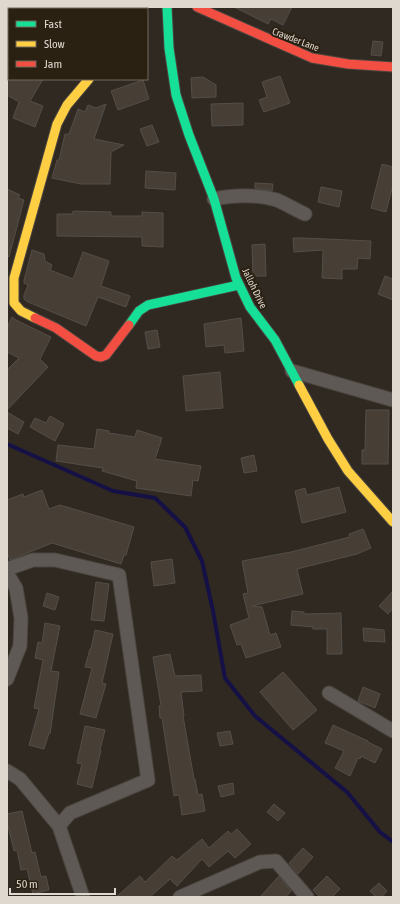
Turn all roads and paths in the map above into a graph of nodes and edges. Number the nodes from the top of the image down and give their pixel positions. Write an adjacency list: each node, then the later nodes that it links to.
1 (167, 7): 5 (street, Jalloh Drive)
2 (197, 7): 3 (street, Crawder Lane)
3 (393, 67)
4 (88, 80): 7 (street)
5 (214, 199): 6 (street); 7 (street, Jalloh Drive)
6 (305, 214)
7 (240, 285): 8 (street, Jalloh Drive)
8 (292, 371): 9 (street); 10 (street, Jalloh Drive)
9 (393, 400)
10 (393, 522)
11 (7, 569): 17 (street)
12 (7, 573): 13 (street)
13 (7, 679)
14 (329, 693): 15 (street)
15 (393, 731)
16 (7, 771): 17 (street)
17 (59, 826): 18 (street)
18 (83, 897)
19 (180, 897): 20 (street)
20 (306, 897)

